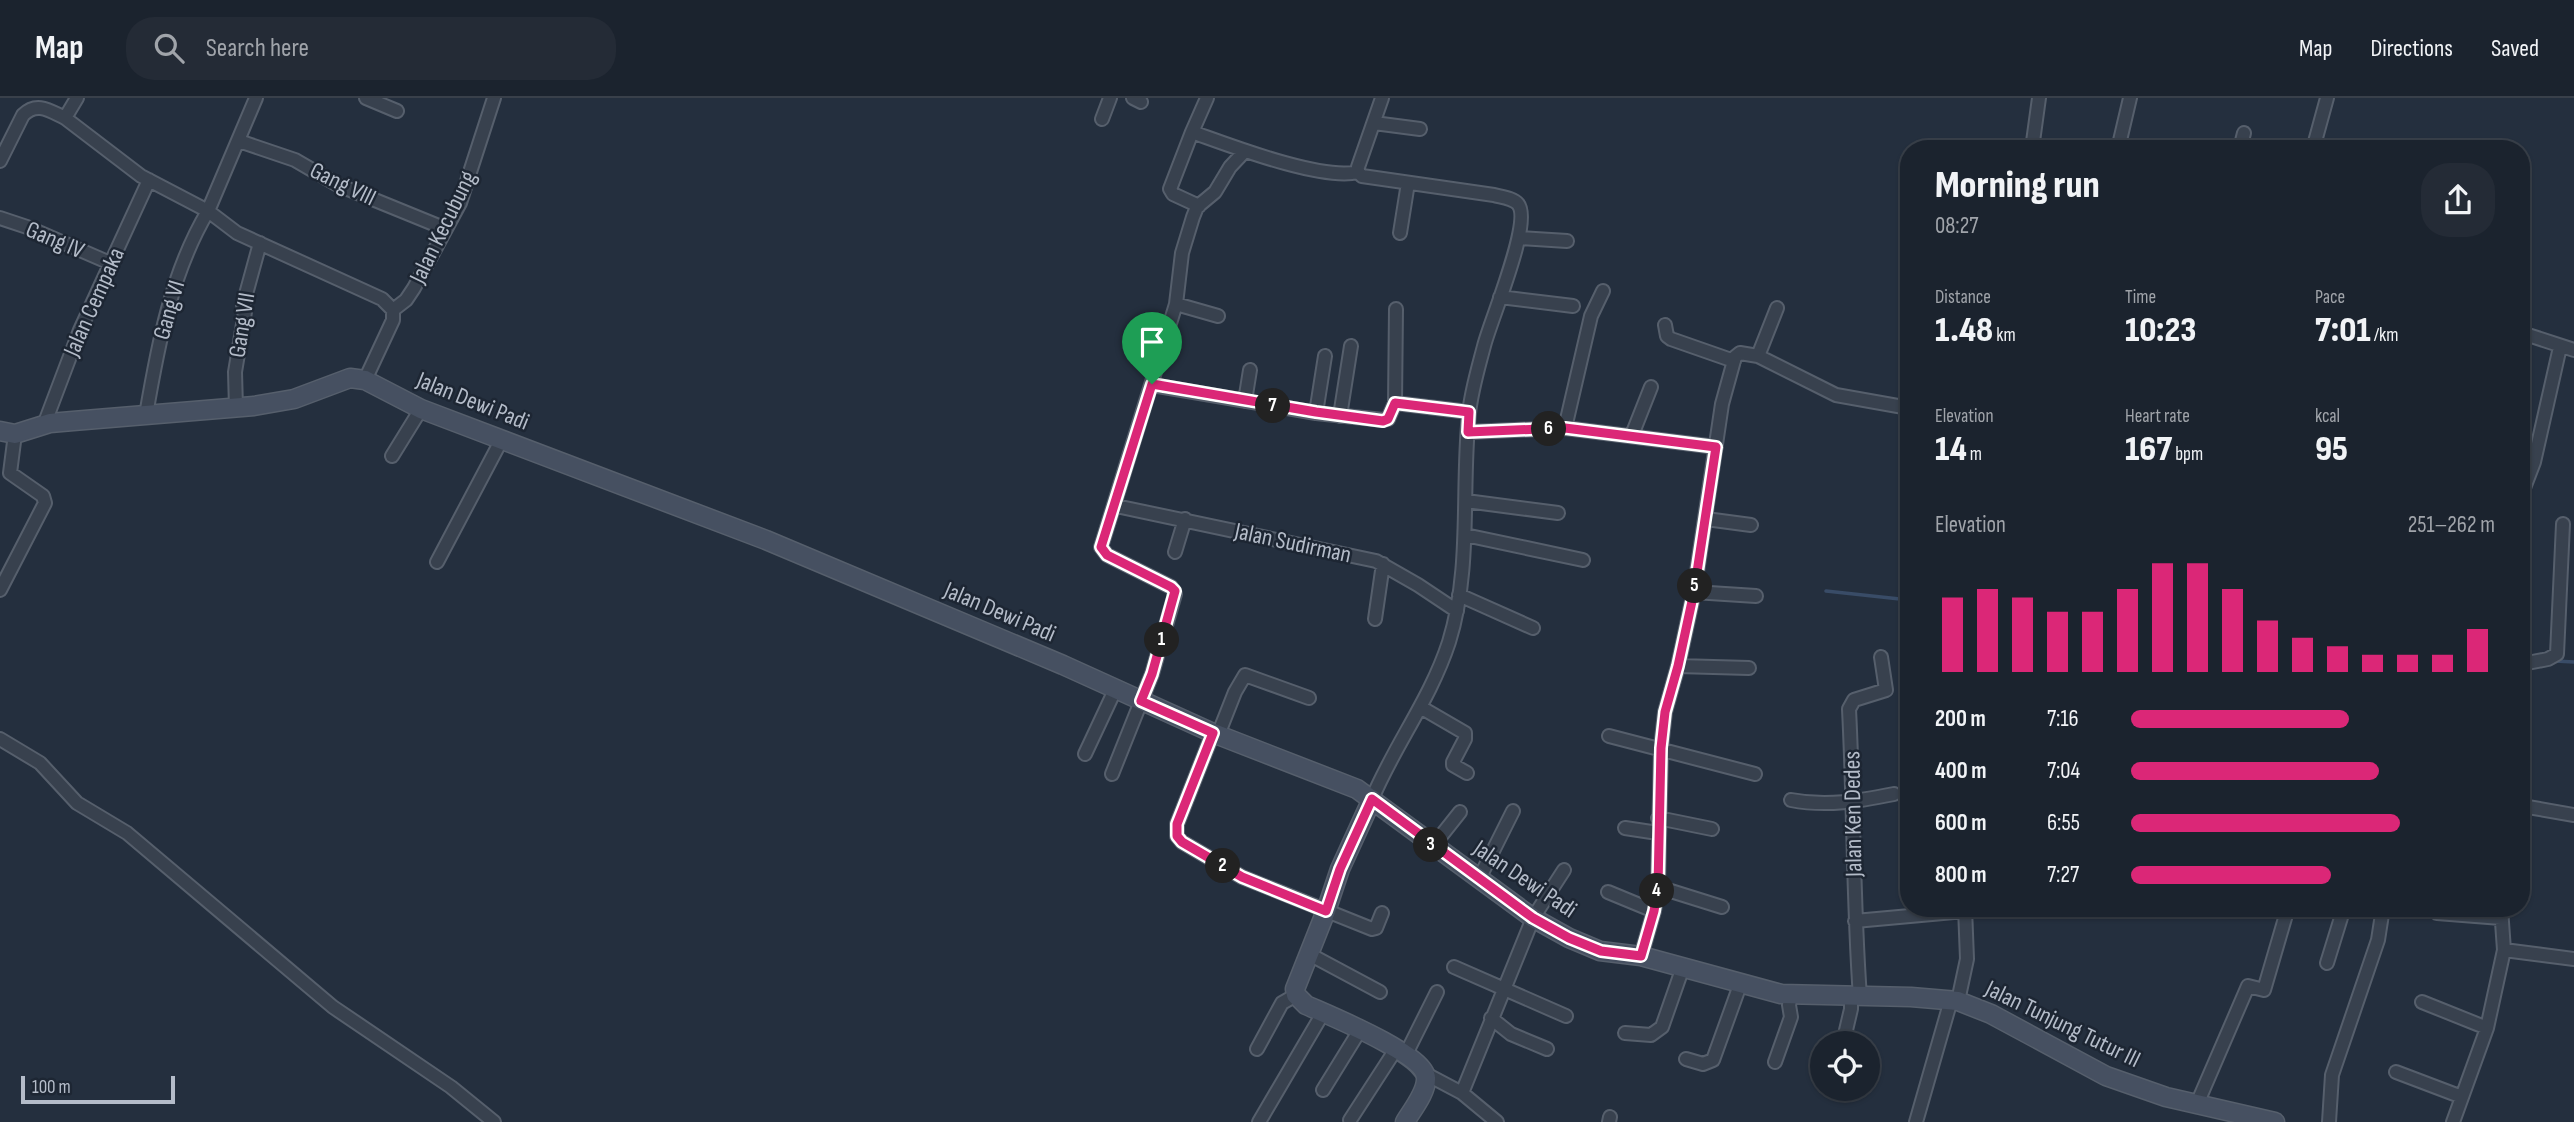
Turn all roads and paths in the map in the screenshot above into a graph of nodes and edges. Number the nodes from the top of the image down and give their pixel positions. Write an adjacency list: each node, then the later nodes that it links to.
1 (77, 98): 12 (street)
2 (256, 98): 22 (street, Gang VI)
3 (366, 98): 11 (street)
4 (494, 98): 31 (street, Jalan Kecubung)
5 (1110, 98): 13 (street)
6 (1207, 98): 16 (street)
7 (1382, 98): 14 (street)
8 (2039, 98): 18 (street)
9 (2130, 98): 19 (street)
10 (2327, 98): 21 (street)
11 (397, 111)
12 (65, 118): 24 (street); 26 (street)
13 (1102, 119)
14 (1374, 123): 15 (street); 25 (street)
15 (1420, 129)
16 (1192, 132): 23 (street); 28 (street)
17 (2244, 133): 20 (street)
18 (2033, 140)
19 (2120, 140)
20 (2242, 140)
21 (2316, 140)
22 (239, 141): 29 (street, Gang VI); 31 (street, Gang VIII)
23 (1245, 151): 25 (street); 28 (street)
24 (0, 161)
25 (1358, 173): 27 (street)
26 (149, 180): 29 (street); 36 (street, Jalan Cempaka)
27 (1408, 183): 32 (street); 33 (street)
28 (1199, 206): 39 (street)
29 (208, 211): 35 (street); 64 (street, Gang VI)
30 (0, 218): 36 (street, Gang IV)
31 (446, 229): 43 (street, Jalan Kecubung)
32 (1400, 233)
33 (1520, 238): 34 (street); 38 (street)
34 (1567, 241)
35 (260, 243): 43 (street); 60 (street, Gang VII)
36 (110, 263): 66 (street, Jalan Cempaka)
37 (1603, 291): 67 (street)
38 (1500, 297): 40 (street); 63 (street)
39 (1176, 304): 44 (street); 55 (street)
40 (1573, 306)
41 (1777, 308): 50 (street)
42 (1396, 309): 58 (street)
43 (393, 310): 54 (street)
44 (1218, 316)
45 (1664, 325): 52 (street)
46 (2530, 336): 48 (street)
47 (1351, 346): 65 (street)
48 (2560, 346): 49 (street); 74 (street)
49 (2574, 350)
50 (1758, 355): 52 (street); 59 (street)
51 (1325, 356): 62 (street)
52 (1737, 357): 72 (street)
53 (1250, 370): 57 (street)
54 (365, 380): 60 (street); 61 (street, Jalan Dewi Padi)
55 (1152, 384): 57 (street); 76 (street)
56 (1651, 387): 70 (street)
57 (1245, 401): 62 (street)
58 (1395, 403): 63 (street); 65 (street)
59 (1900, 407)
60 (236, 408): 64 (street)
61 (421, 409): 71 (street, Jalan Dewi Padi); 73 (street)
62 (1316, 412): 65 (street)
63 (1469, 412): 68 (street)
64 (146, 415): 66 (street)
65 (1340, 415)
66 (44, 425): 69 (street)
67 (1565, 428): 68 (street); 70 (street)
68 (1468, 432): 75 (street)
69 (7, 433): 87 (street)
70 (1632, 435): 72 (street)
71 (502, 439): 85 (street); 98 (street, Jalan Dewi Padi)
72 (1716, 447): 79 (street)
73 (392, 456)
74 (2530, 472)
75 (1466, 501): 77 (street); 82 (street)
76 (1116, 506): 78 (street, Jalan Sudirman); 100 (street)
77 (1558, 513)
78 (1185, 519): 83 (street); 86 (street, Jalan Sudirman)
79 (1706, 519): 81 (street); 88 (street)
80 (2563, 524): 95 (street)
81 (1751, 525)
82 (1465, 535): 84 (street); 89 (street)
83 (1175, 552)
84 (1583, 560)
85 (437, 562)
86 (1383, 564): 91 (street, Jalan Sudirman); 92 (street)
87 (0, 590)
88 (1694, 592): 90 (street); 96 (street)
89 (1459, 595): 91 (street); 93 (street)
90 (1756, 596)
91 (1457, 611): 101 (street)
92 (1375, 619)
93 (1533, 628)
94 (1881, 657): 113 (street, Jalan Ken Dedes)
95 (2530, 662)
96 (1678, 666): 97 (street); 105 (street)
97 (1749, 668)
98 (1115, 690): 100 (street, Jalan Dewi Padi); 106 (street)
99 (1309, 698): 102 (street)
100 (1141, 701): 102 (street, Jalan Dewi Padi); 108 (street)
101 (1422, 708): 107 (street); 111 (street)
102 (1216, 734): 111 (street, Jalan Dewi Padi); 128 (street)
103 (1609, 736): 105 (street)
104 (0, 739): 175 (street)
105 (1661, 748): 109 (street); 118 (street)
106 (1085, 754)
107 (1467, 773)
108 (1112, 774)
109 (1755, 774)
110 (1894, 794): 113 (street)
111 (1372, 799): 122 (street, Jalan Dewi Padi); 128 (street)
112 (1791, 800): 113 (street)
113 (1854, 803): 138 (street, Jalan Ken Dedes)
114 (2530, 807): 117 (street)
115 (1513, 811): 124 (street)
116 (1460, 812): 122 (street)
117 (2574, 815)
118 (1658, 818): 120 (street); 121 (street)
119 (1625, 828): 121 (street)
120 (1712, 829)
121 (1657, 833): 125 (street)
122 (1433, 846): 124 (street, Jalan Dewi Padi)
123 (1564, 870): 137 (street)
124 (1479, 879): 137 (street, Jalan Dewi Padi)
125 (1658, 887): 127 (street); 129 (street)
126 (1608, 892): 129 (street)
127 (1721, 907)
128 (1326, 911): 130 (street); 140 (street)
129 (1654, 911): 141 (street)
130 (1382, 913)
131 (1900, 916): 138 (street)
132 (1965, 917): 153 (street)
133 (2285, 917): 172 (street)
134 (2341, 917): 143 (street)
135 (2382, 917): 180 (street)
136 (2501, 917): 139 (street)
137 (1533, 918): 141 (street, Jalan Dewi Padi); 147 (street)
138 (1855, 921): 152 (street, Jalan Ken Dedes)
139 (2504, 950): 142 (street); 158 (street)
140 (1309, 954): 148 (street); 150 (street)
141 (1641, 956): 145 (street, Jalan Dewi Padi)
142 (2574, 959)
143 (2327, 963)
144 (1454, 967): 147 (street)
145 (1683, 967): 146 (street, Jalan Dewi Padi); 161 (street)
146 (1740, 985): 151 (street, Jalan Dewi Padi); 165 (street)
147 (1503, 989): 156 (street); 157 (street)
148 (1380, 992)
149 (1437, 992): 164 (street)
150 (1296, 995): 155 (street); 162 (street)
151 (1791, 995): 152 (street, Jalan Dewi Padi); 166 (street)
152 (1856, 997): 153 (street, Jalan Dewi Padi); 160 (street, Jalan Ken Dedes)
153 (1955, 1000): 172 (street, Jalan Tunjung Tutur III); 178 (street)
154 (2422, 1002): 158 (street)
155 (1323, 1013): 159 (street); 176 (street)
156 (1566, 1016)
157 (1491, 1018): 163 (street); 170 (street)
158 (2487, 1028): 171 (street)
159 (1360, 1030): 164 (street); 169 (street)
160 (1846, 1031)
161 (1625, 1032)
162 (1257, 1049)
163 (1548, 1049)
164 (1401, 1052): 168 (street); 173 (street)
165 (1686, 1059)
166 (1775, 1062)
167 (2396, 1072): 171 (street)
168 (1426, 1074): 170 (street); 177 (street)
169 (1323, 1090)
170 (1462, 1093): 174 (street)
171 (2462, 1097): 181 (street)
172 (2197, 1104): 179 (street, Jalan Tunjung Tutur III)
173 (1350, 1120)
174 (1491, 1120)
175 (494, 1122)
176 (1259, 1122)
177 (1405, 1122)
178 (1916, 1122)
179 (2273, 1122)
180 (2329, 1122)
181 (2453, 1122)

